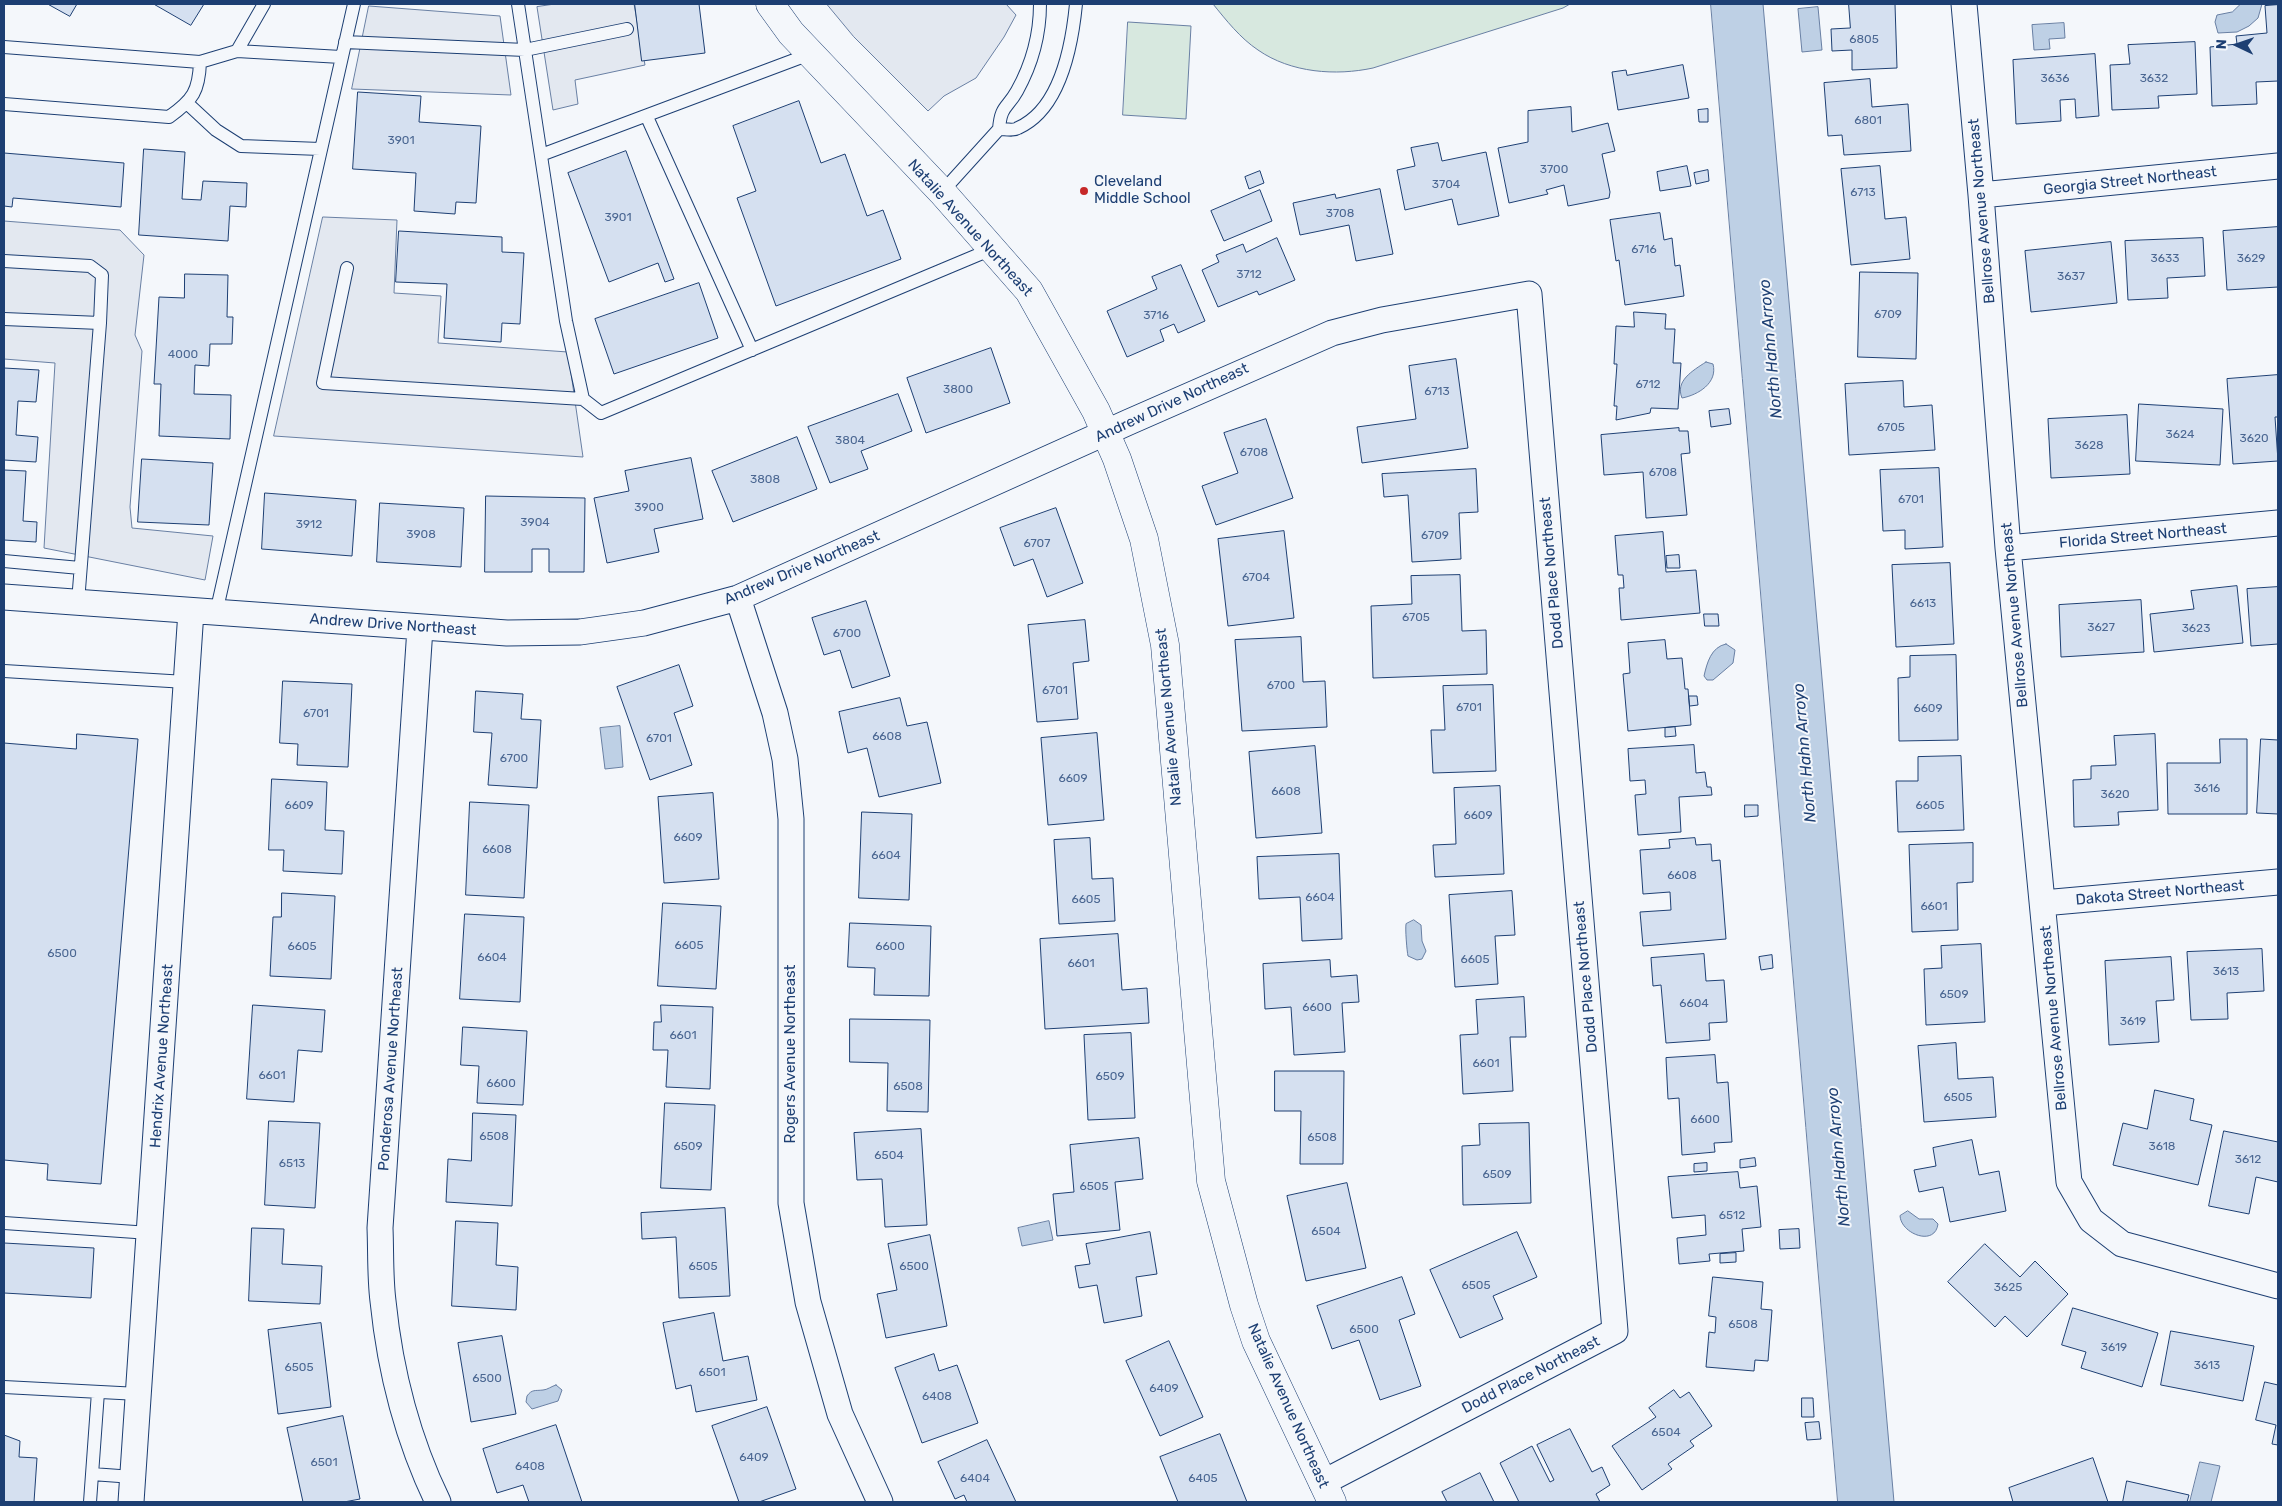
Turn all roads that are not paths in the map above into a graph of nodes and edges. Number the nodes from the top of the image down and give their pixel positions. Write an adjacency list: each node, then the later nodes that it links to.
1 (264, 4): 12 (lane)
2 (354, 4): 9 (lane)
3 (518, 4): 11 (lane)
4 (770, 4): 13 (street, Natalie Avenue Northeast)
5 (1040, 4): 19 (lane)
6 (1076, 4): 19 (lane)
7 (1964, 4): 24 (street, Bellrose Avenue Northeast)
8 (627, 29): 11 (lane)
9 (345, 42): 11 (lane); 14 (lane)
10 (4, 47): 15 (lane)
11 (525, 50): 21 (lane)
12 (237, 51): 14 (lane); 15 (lane)
13 (810, 54): 18 (lane); 23 (street, Natalie Avenue Northeast)
14 (341, 57): 20 (lane)
15 (200, 62): 17 (lane)
16 (4, 104): 17 (lane)
17 (188, 104): 20 (lane)
18 (647, 117): 21 (lane); 31 (lane)
19 (999, 129): 23 (lane)
20 (320, 149): 42 (lane)
21 (541, 156): 32 (lane)
22 (2278, 166): 24 (street, Georgia Street Northeast)
23 (942, 192): 25 (street, Natalie Avenue Northeast)
24 (1981, 195): 35 (street, Bellrose Avenue Northeast)
25 (992, 249): 31 (lane); 33 (street, Natalie Avenue Northeast)
26 (4, 261): 30 (lane)
27 (347, 268): 32 (lane)
28 (1529, 294): 33 (street, Andrew Drive Northeast); 56 (street, Dodd Place Northeast)
29 (4, 319): 30 (lane)
30 (100, 322): 37 (lane)
31 (752, 350): 32 (lane)
32 (583, 399)
33 (1106, 433): 39 (street, Andrew Drive Northeast); 56 (street, Natalie Avenue Northeast)
34 (2278, 523): 35 (street, Florida Street Northeast)
35 (2008, 548): 47 (street, Bellrose Avenue Northeast)
36 (4, 561): 37 (lane)
37 (80, 568): 40 (lane)
38 (4, 597): 40 (street, Andrew Drive Northeast)
39 (738, 598): 43 (street, Andrew Drive Northeast); 60 (street, Rogers Avenue Northeast)
40 (78, 602): 41 (street, Andrew Drive Northeast)
41 (191, 611): 42 (street, Andrew Drive Northeast); 45 (street, Hendrix Avenue Northeast)
42 (216, 613): 43 (street, Andrew Drive Northeast)
43 (420, 628): 59 (street, Ponderosa Avenue Northeast)
44 (4, 671): 45 (lane)
45 (186, 682): 49 (street, Hendrix Avenue Northeast)
46 (2278, 882): 47 (street, Dakota Street Northeast)
47 (2042, 903): 50 (street, Bellrose Avenue Northeast)
48 (4, 1223): 49 (lane)
49 (150, 1234): 53 (street, Hendrix Avenue Northeast)
50 (2278, 1286)
51 (4, 1387): 52 (lane)
52 (98, 1392): 53 (lane); 54 (lane)
53 (139, 1394): 55 (street, Hendrix Avenue Northeast)
54 (92, 1474): 55 (lane); 57 (lane)
55 (133, 1477): 58 (street, Hendrix Avenue Northeast)
56 (1327, 1492)
57 (90, 1502)
58 (131, 1502)
59 (438, 1502)
60 (880, 1502)

